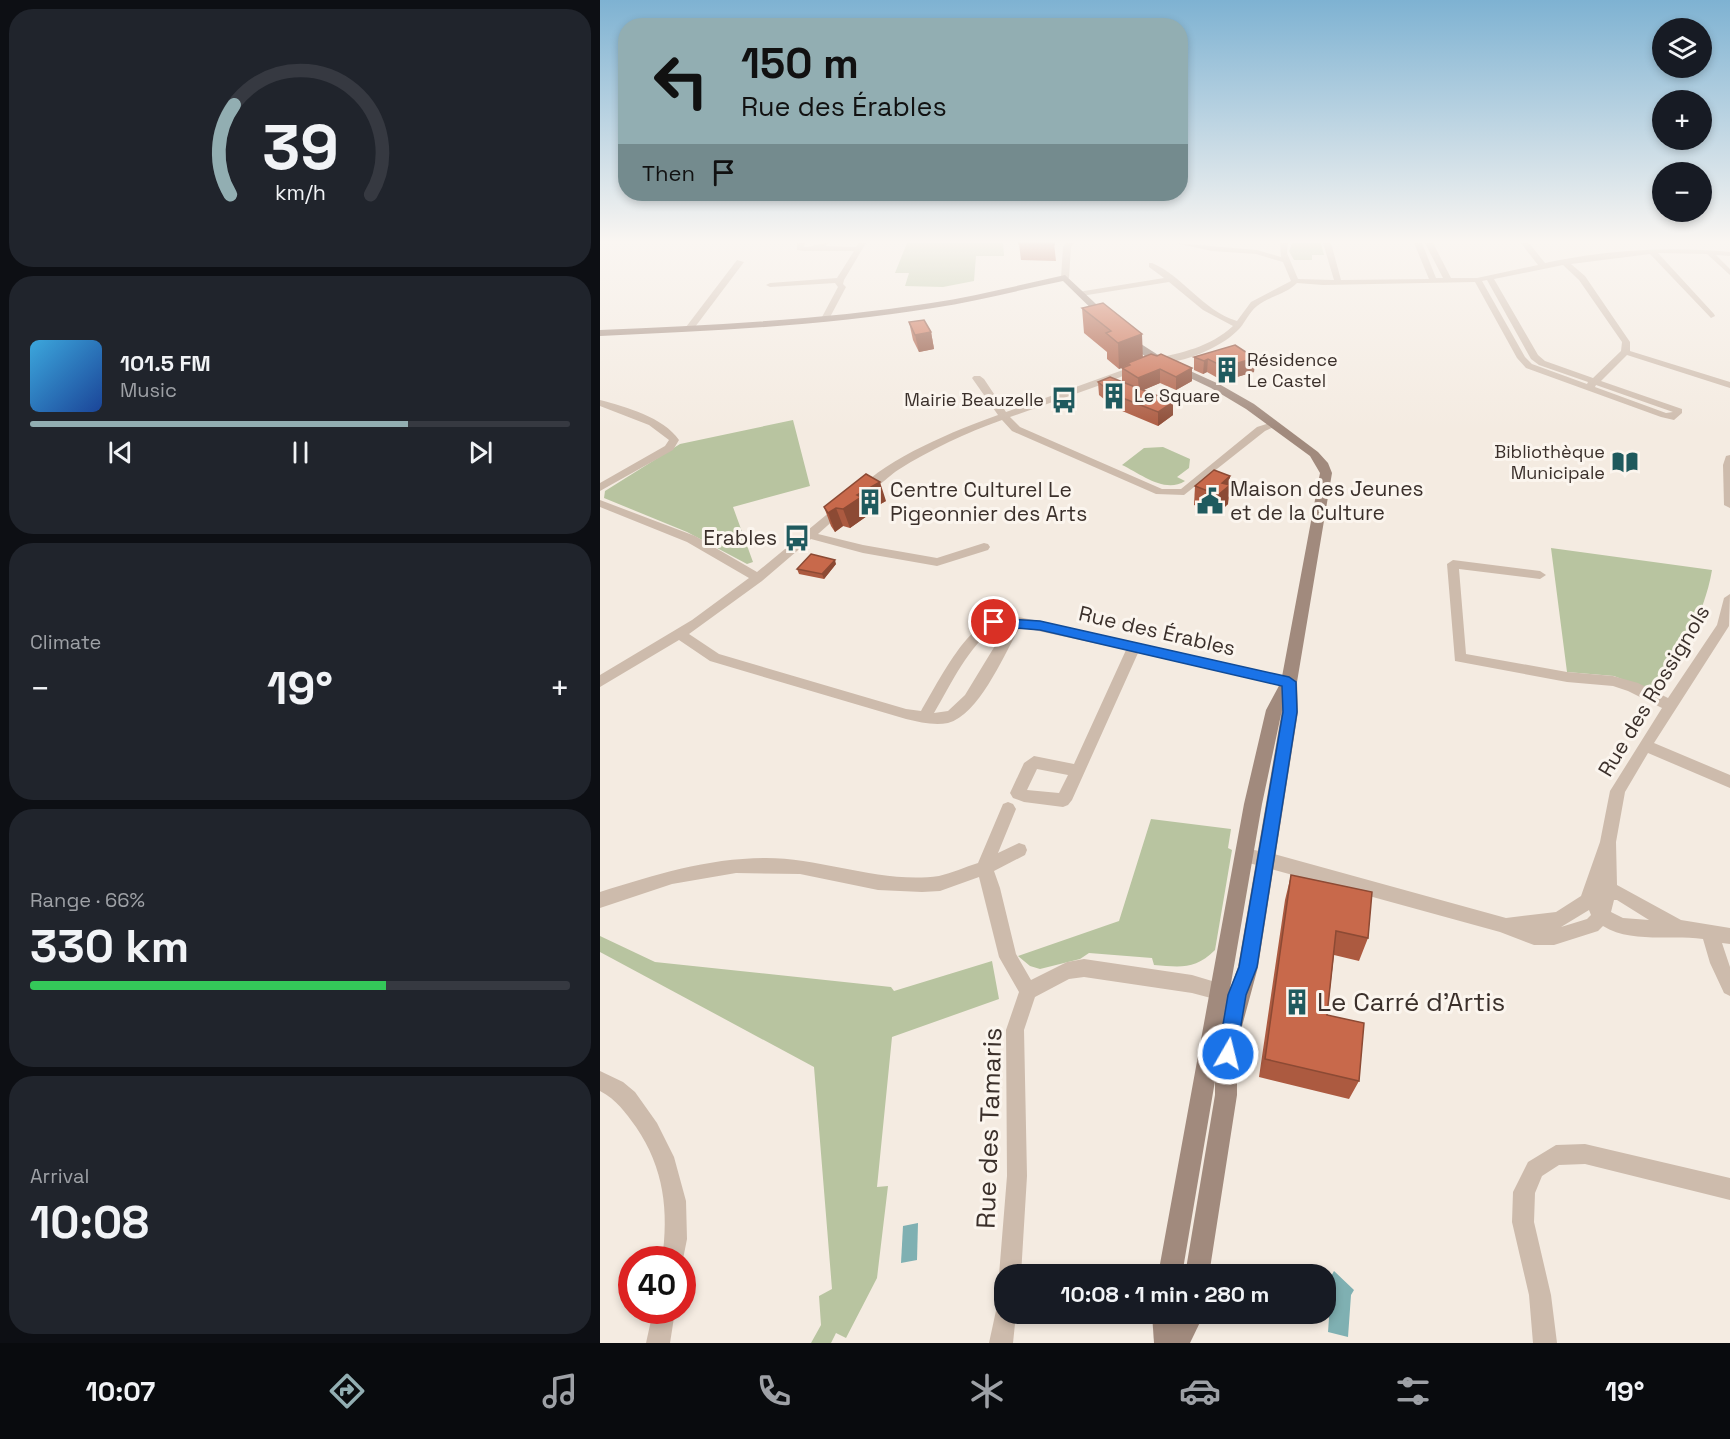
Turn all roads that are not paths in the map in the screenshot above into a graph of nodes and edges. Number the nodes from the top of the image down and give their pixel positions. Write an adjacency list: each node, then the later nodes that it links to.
1 (707, 306): 16 (street)
2 (832, 306): 12 (street)
3 (925, 306): 12 (street)
4 (1093, 306): 19 (street)
5 (1204, 306): 15 (street)
6 (1253, 306): 15 (street)
7 (1492, 306): 13 (street)
8 (1506, 306): 14 (street)
9 (1600, 306): 18 (street)
10 (1702, 306): 11 (street)
11 (1711, 316)
12 (826, 317): 16 (street)
13 (1501, 320): 14 (street); 21 (street)
14 (1514, 320): 21 (street)
15 (1239, 325): 19 (street)
16 (688, 330): 17 (street)
17 (600, 333)
18 (1625, 352): 21 (street); 22 (street)
19 (1160, 361): 24 (street); 25 (street)
20 (977, 378): 24 (street)
21 (1591, 385): 21 (street)
22 (1730, 385)
23 (600, 402): 27 (street)
24 (1004, 417): 25 (street); 30 (street)
25 (1273, 424): 39 (street)
26 (1730, 458): 29 (street)
27 (600, 488)
28 (600, 503): 33 (street)
29 (1730, 505)
30 (808, 536): 31 (street); 33 (street)
31 (984, 547)
32 (1540, 575): 40 (street)
33 (758, 578): 36 (street)
34 (1730, 598): 40 (street, Rue des Rossignols)
35 (1016, 622): 37 (street, Rue des Érables); 41 (street, Rue des Érables); 41 (street)
36 (680, 634): 38 (street); 41 (street)
37 (1134, 647): 39 (street, Rue des Érables); 43 (street)
38 (600, 682)
39 (1289, 682): 48 (street); 49 (street)
40 (1671, 706): 42 (street, Rue des Rossignols)
41 (924, 718)
42 (1645, 745): 44 (street); 46 (street, Rue des Rossignols)
43 (1077, 771)
44 (1730, 782)
45 (1008, 809): 50 (street)
46 (1608, 842): 51 (street, Rue des Rossignols); 52 (street, Rue des Rossignols)
47 (1019, 850): 50 (street)
48 (1244, 855): 49 (street); 61 (street)
49 (1266, 859): 55 (street); 61 (street)
50 (984, 868): 53 (street); 60 (street)
51 (1609, 891): 52 (street); 54 (street, Rue des Rossignols); 56 (street)
52 (1589, 898): 54 (street); 55 (street)
53 (600, 900)
54 (1601, 916): 55 (street); 56 (street)
55 (1500, 924)
56 (1679, 928): 57 (street)
57 (1710, 933): 58 (street); 59 (street)
58 (1730, 936)
59 (1730, 987)
60 (1028, 991): 61 (street); 65 (street, Rue des Tamaris)
61 (1221, 992): 66 (street); 67 (street)
62 (600, 1081): 64 (street)
63 (1730, 1189): 76 (street)
64 (676, 1246)
65 (1011, 1264)
66 (1172, 1264)
67 (1199, 1264)
68 (662, 1324): 72 (street)
69 (1004, 1324): 73 (street)
70 (1166, 1324): 74 (street)
71 (1186, 1324): 75 (street)
72 (658, 1343)
73 (1001, 1343)
74 (1167, 1343)
75 (1177, 1343)
76 (1545, 1343)

